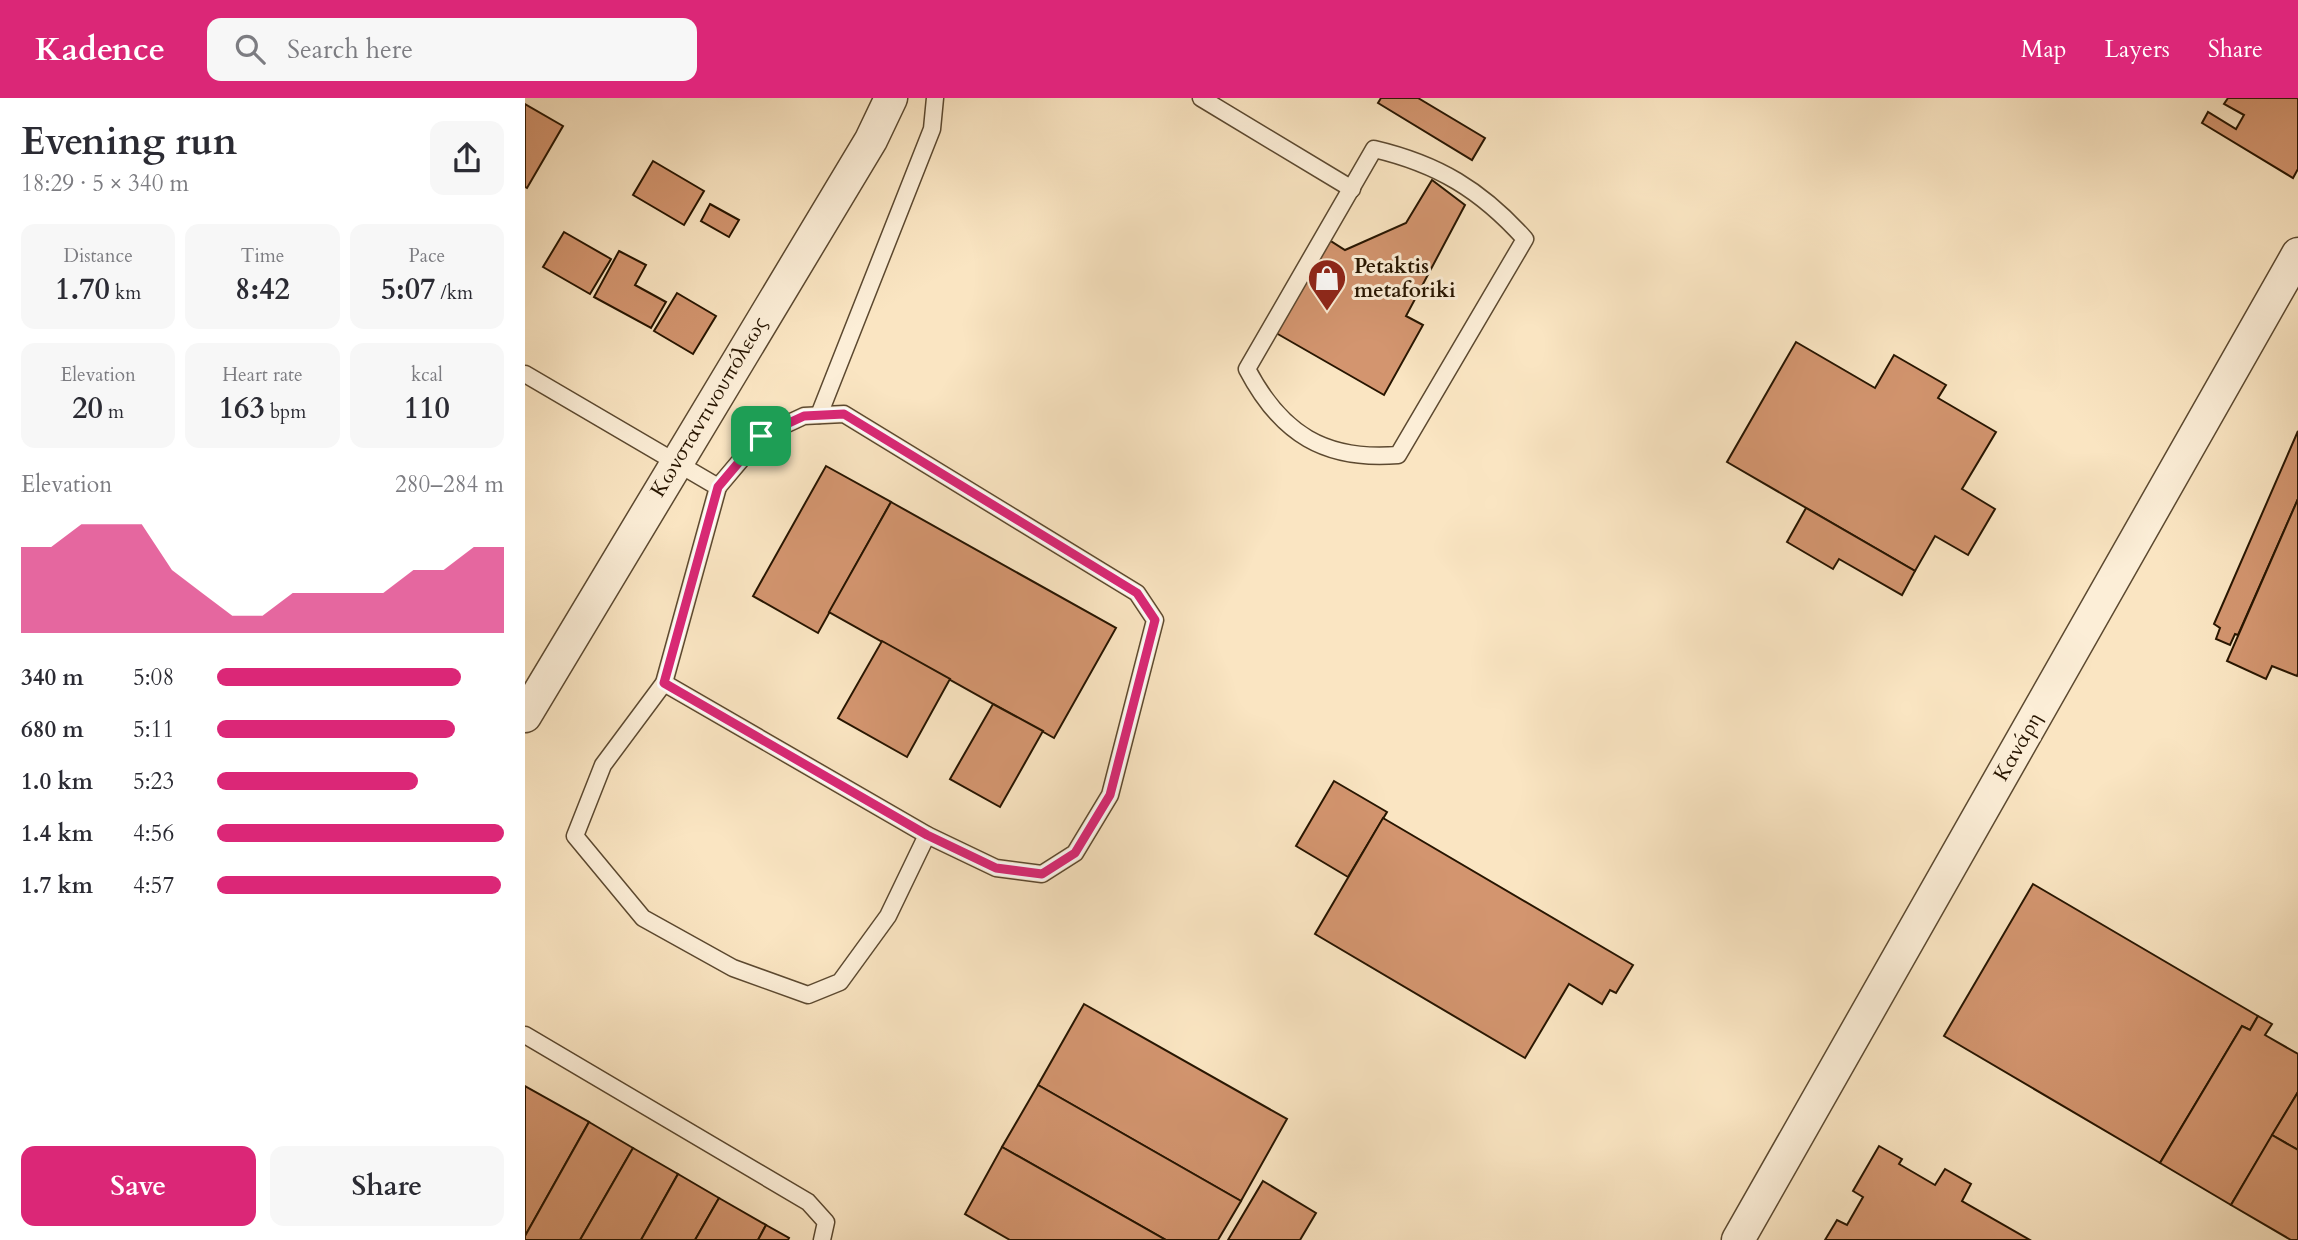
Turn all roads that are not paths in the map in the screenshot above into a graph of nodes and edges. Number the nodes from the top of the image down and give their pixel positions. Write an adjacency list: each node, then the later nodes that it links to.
1 (891, 98): 8 (street, Κωνσταντινουπόλεως)
2 (935, 98): 7 (lane)
3 (1201, 98): 4 (lane)
4 (1352, 188): 4 (lane)
5 (2298, 254): 15 (street, Κανάρη)
6 (525, 374): 8 (lane)
7 (818, 415): 9 (lane); 12 (lane)
8 (675, 463): 9 (lane); 11 (street, Κωνσταντινουπόλεως)
9 (718, 487): 10 (lane)
10 (664, 683): 12 (lane); 12 (lane)
11 (525, 716)
12 (927, 835)
13 (525, 1035): 14 (lane)
14 (823, 1240)
15 (1738, 1240)

